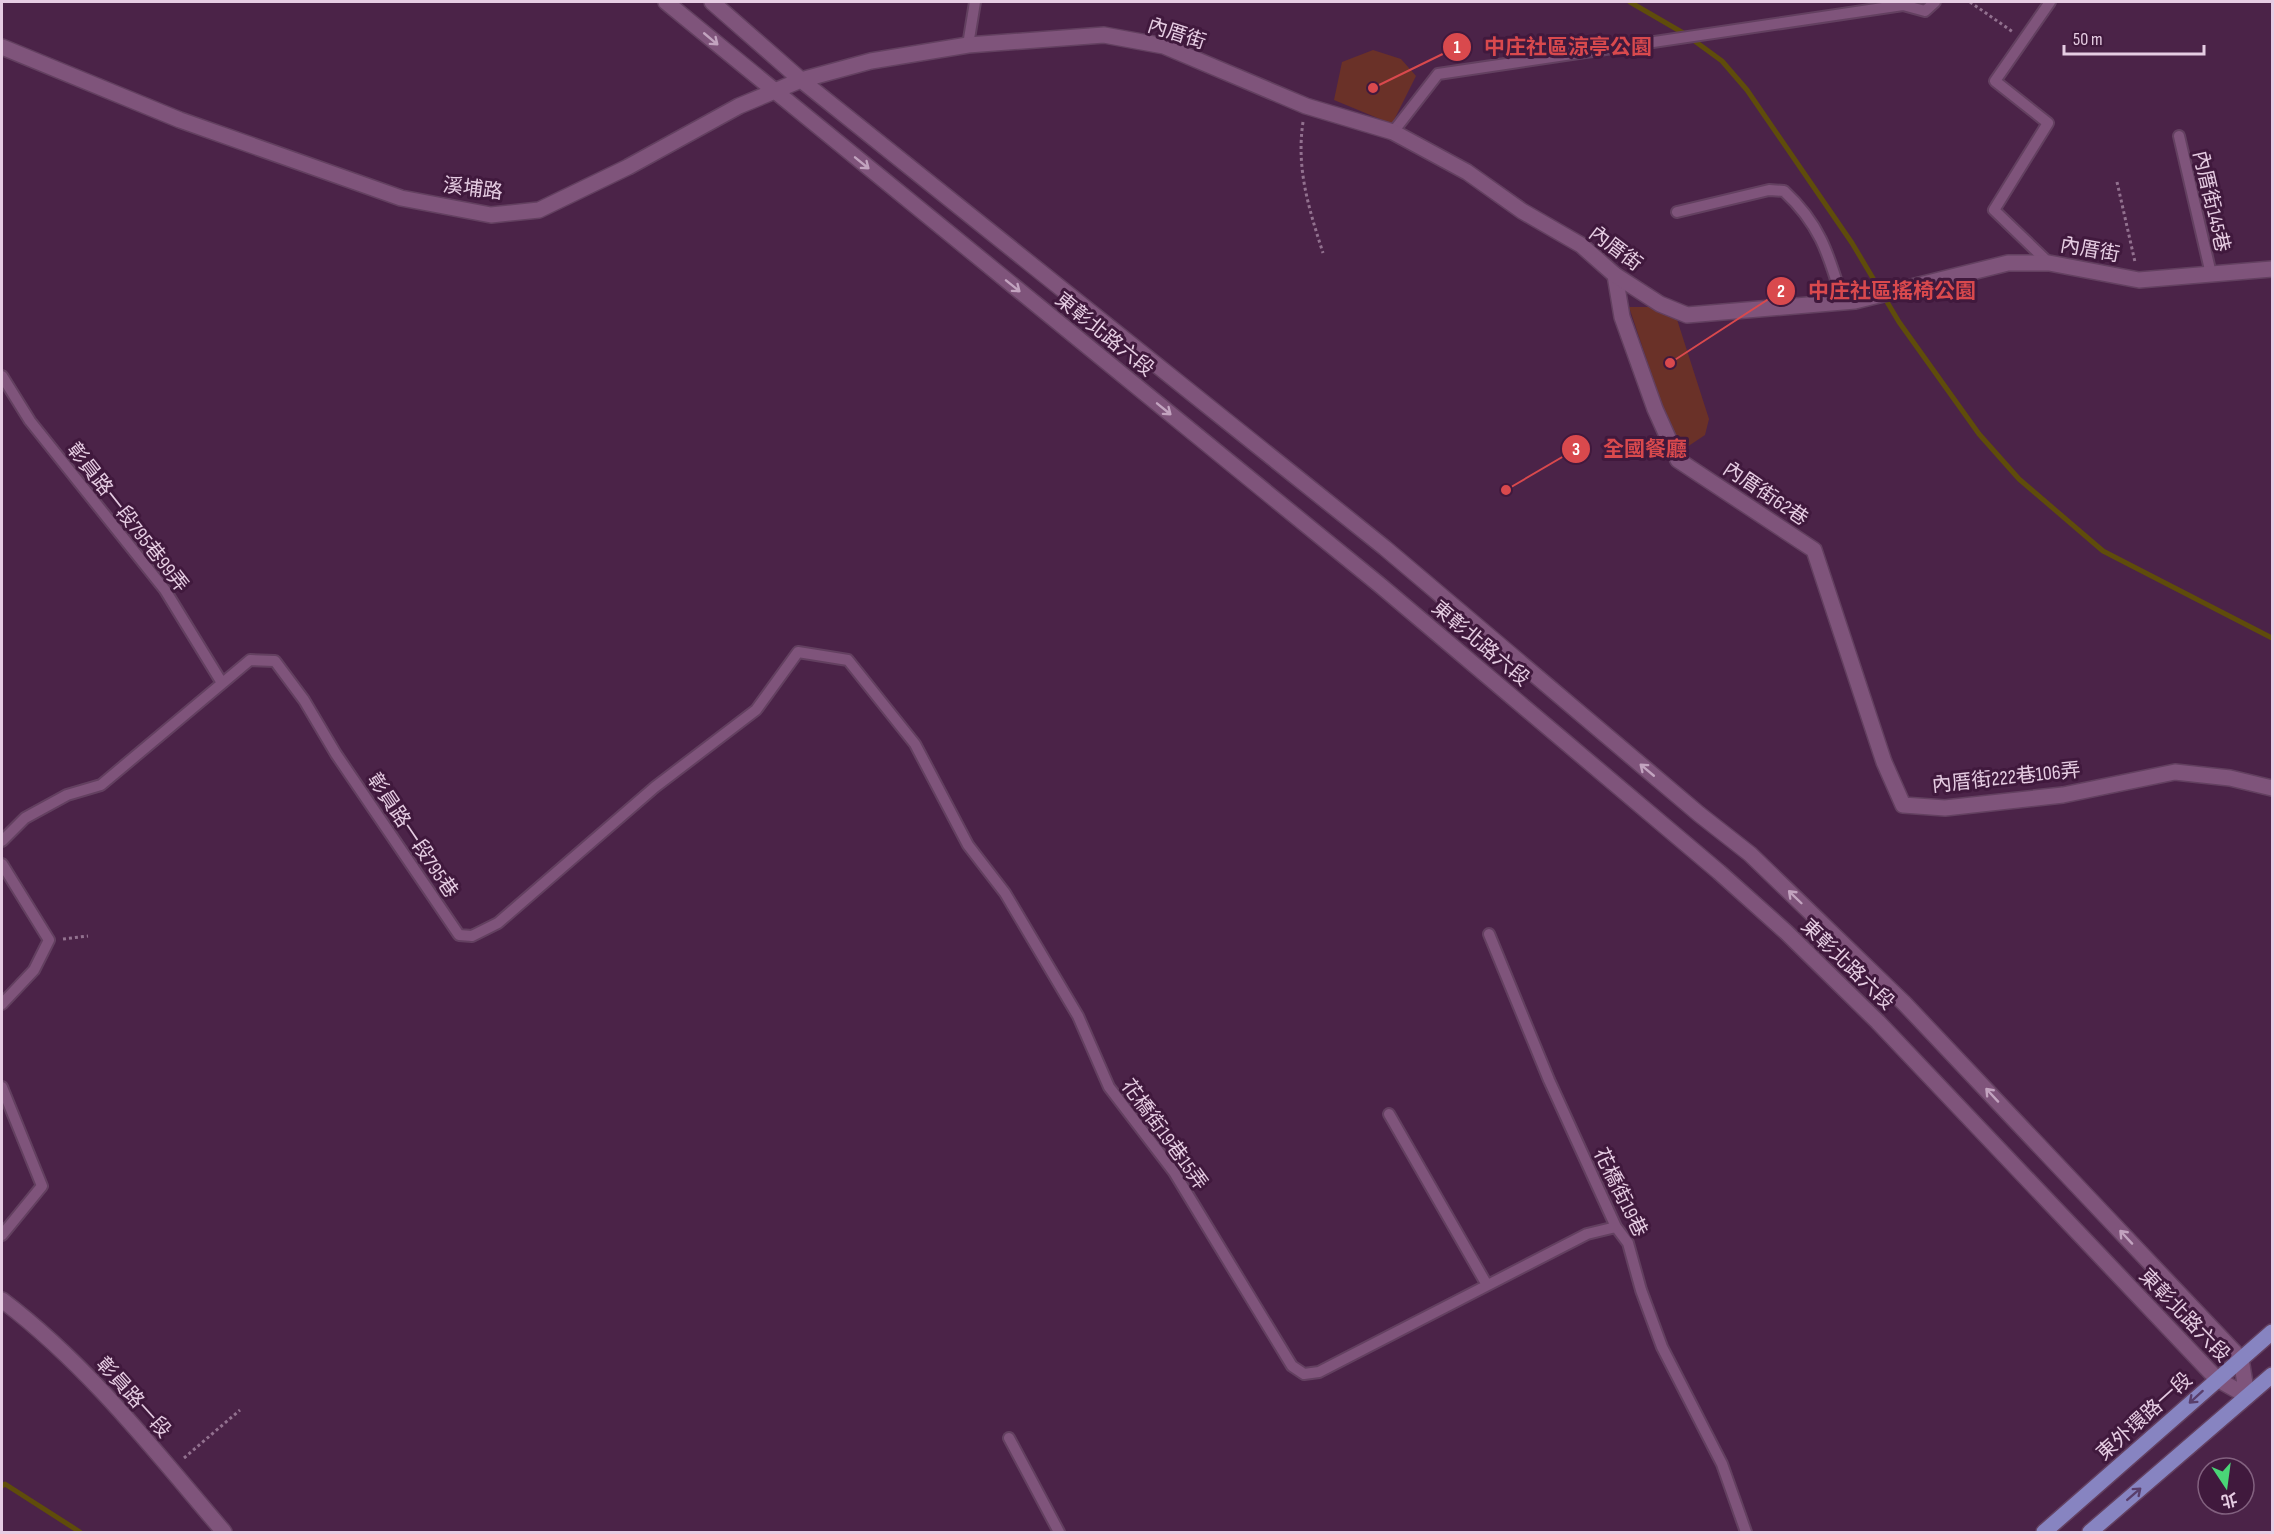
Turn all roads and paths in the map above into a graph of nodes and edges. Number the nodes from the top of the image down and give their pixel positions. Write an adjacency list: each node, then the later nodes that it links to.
1 (666, 2): 11 (street, 東彰北路六段, one-way to 11)
2 (712, 2): 10 (street, 東彰北路六段)
3 (975, 2): 8 (lane)
4 (1935, 2): 13 (lane)
5 (1970, 2): 7 (path)
6 (2050, 2): 7 (lane)
7 (2024, 39): 18 (lane)
8 (968, 45): 10 (street, 溪埔路); 12 (street, 內厝街)
9 (2, 47): 11 (street, 溪埔路)
10 (801, 80): 11 (street, 溪埔路); 42 (street, 東彰北路六段, one-way to 10)
11 (775, 92): 44 (street, 東彰北路六段, one-way to 44)
12 (1305, 106): 13 (street, 內厝街); 17 (path)
13 (1393, 132): 21 (street, 內厝街)
14 (2179, 136): 20 (lane, 內厝街145巷)
15 (2117, 182): 22 (path)
16 (1677, 212): 23 (lane)
17 (1323, 253)
18 (2049, 263): 22 (street, 內厝街); 23 (street, 內厝街)
19 (2272, 269): 20 (street, 內厝街)
20 (2211, 274): 22 (street, 內厝街)
21 (1615, 275): 23 (street, 內厝街); 25 (street, 內厝街62巷)
22 (2139, 280)
23 (1842, 302)
24 (2, 376): 27 (lane, 彰員路一段795巷99弄)
25 (1814, 550): 28 (street, 內厝街222巷106弄)
26 (798, 652): 27 (lane, 彰員路一段795巷); 39 (lane, 花橋街19巷15弄)
27 (222, 682): 29 (lane, 彰員路一段795巷)
28 (2272, 788)
29 (2, 841)
30 (2, 864): 33 (lane)
31 (1489, 934): 37 (lane, 花橋街19巷)
32 (88, 936): 33 (path)
33 (49, 940): 34 (lane)
34 (2, 1004)
35 (2, 1087): 38 (lane)
36 (1389, 1114): 39 (lane)
37 (1616, 1227): 39 (lane, 花橋街19巷15弄); 51 (lane, 花橋街19巷)
38 (2, 1235)
39 (1488, 1285)
40 (2, 1300): 48 (street, 彰員路一段)
41 (2272, 1332): 42 (main road, 東外環路一段)
42 (2241, 1359): 44 (main road, 東外環路一段); 45 (street, 東彰北路六段)
43 (2272, 1375): 45 (main road)
44 (2217, 1379): 45 (street, 東彰北路六段); 52 (main road, 東外環路一段, one-way to 52)
45 (2247, 1396): 53 (main road, one-way to 45)
46 (240, 1410): 48 (path)
47 (1009, 1438): 50 (lane)
48 (171, 1470): 49 (street, 彰員路一段)
49 (224, 1533)
50 (1059, 1533)
51 (1746, 1533)
52 (2044, 1533)
53 (2090, 1533)

